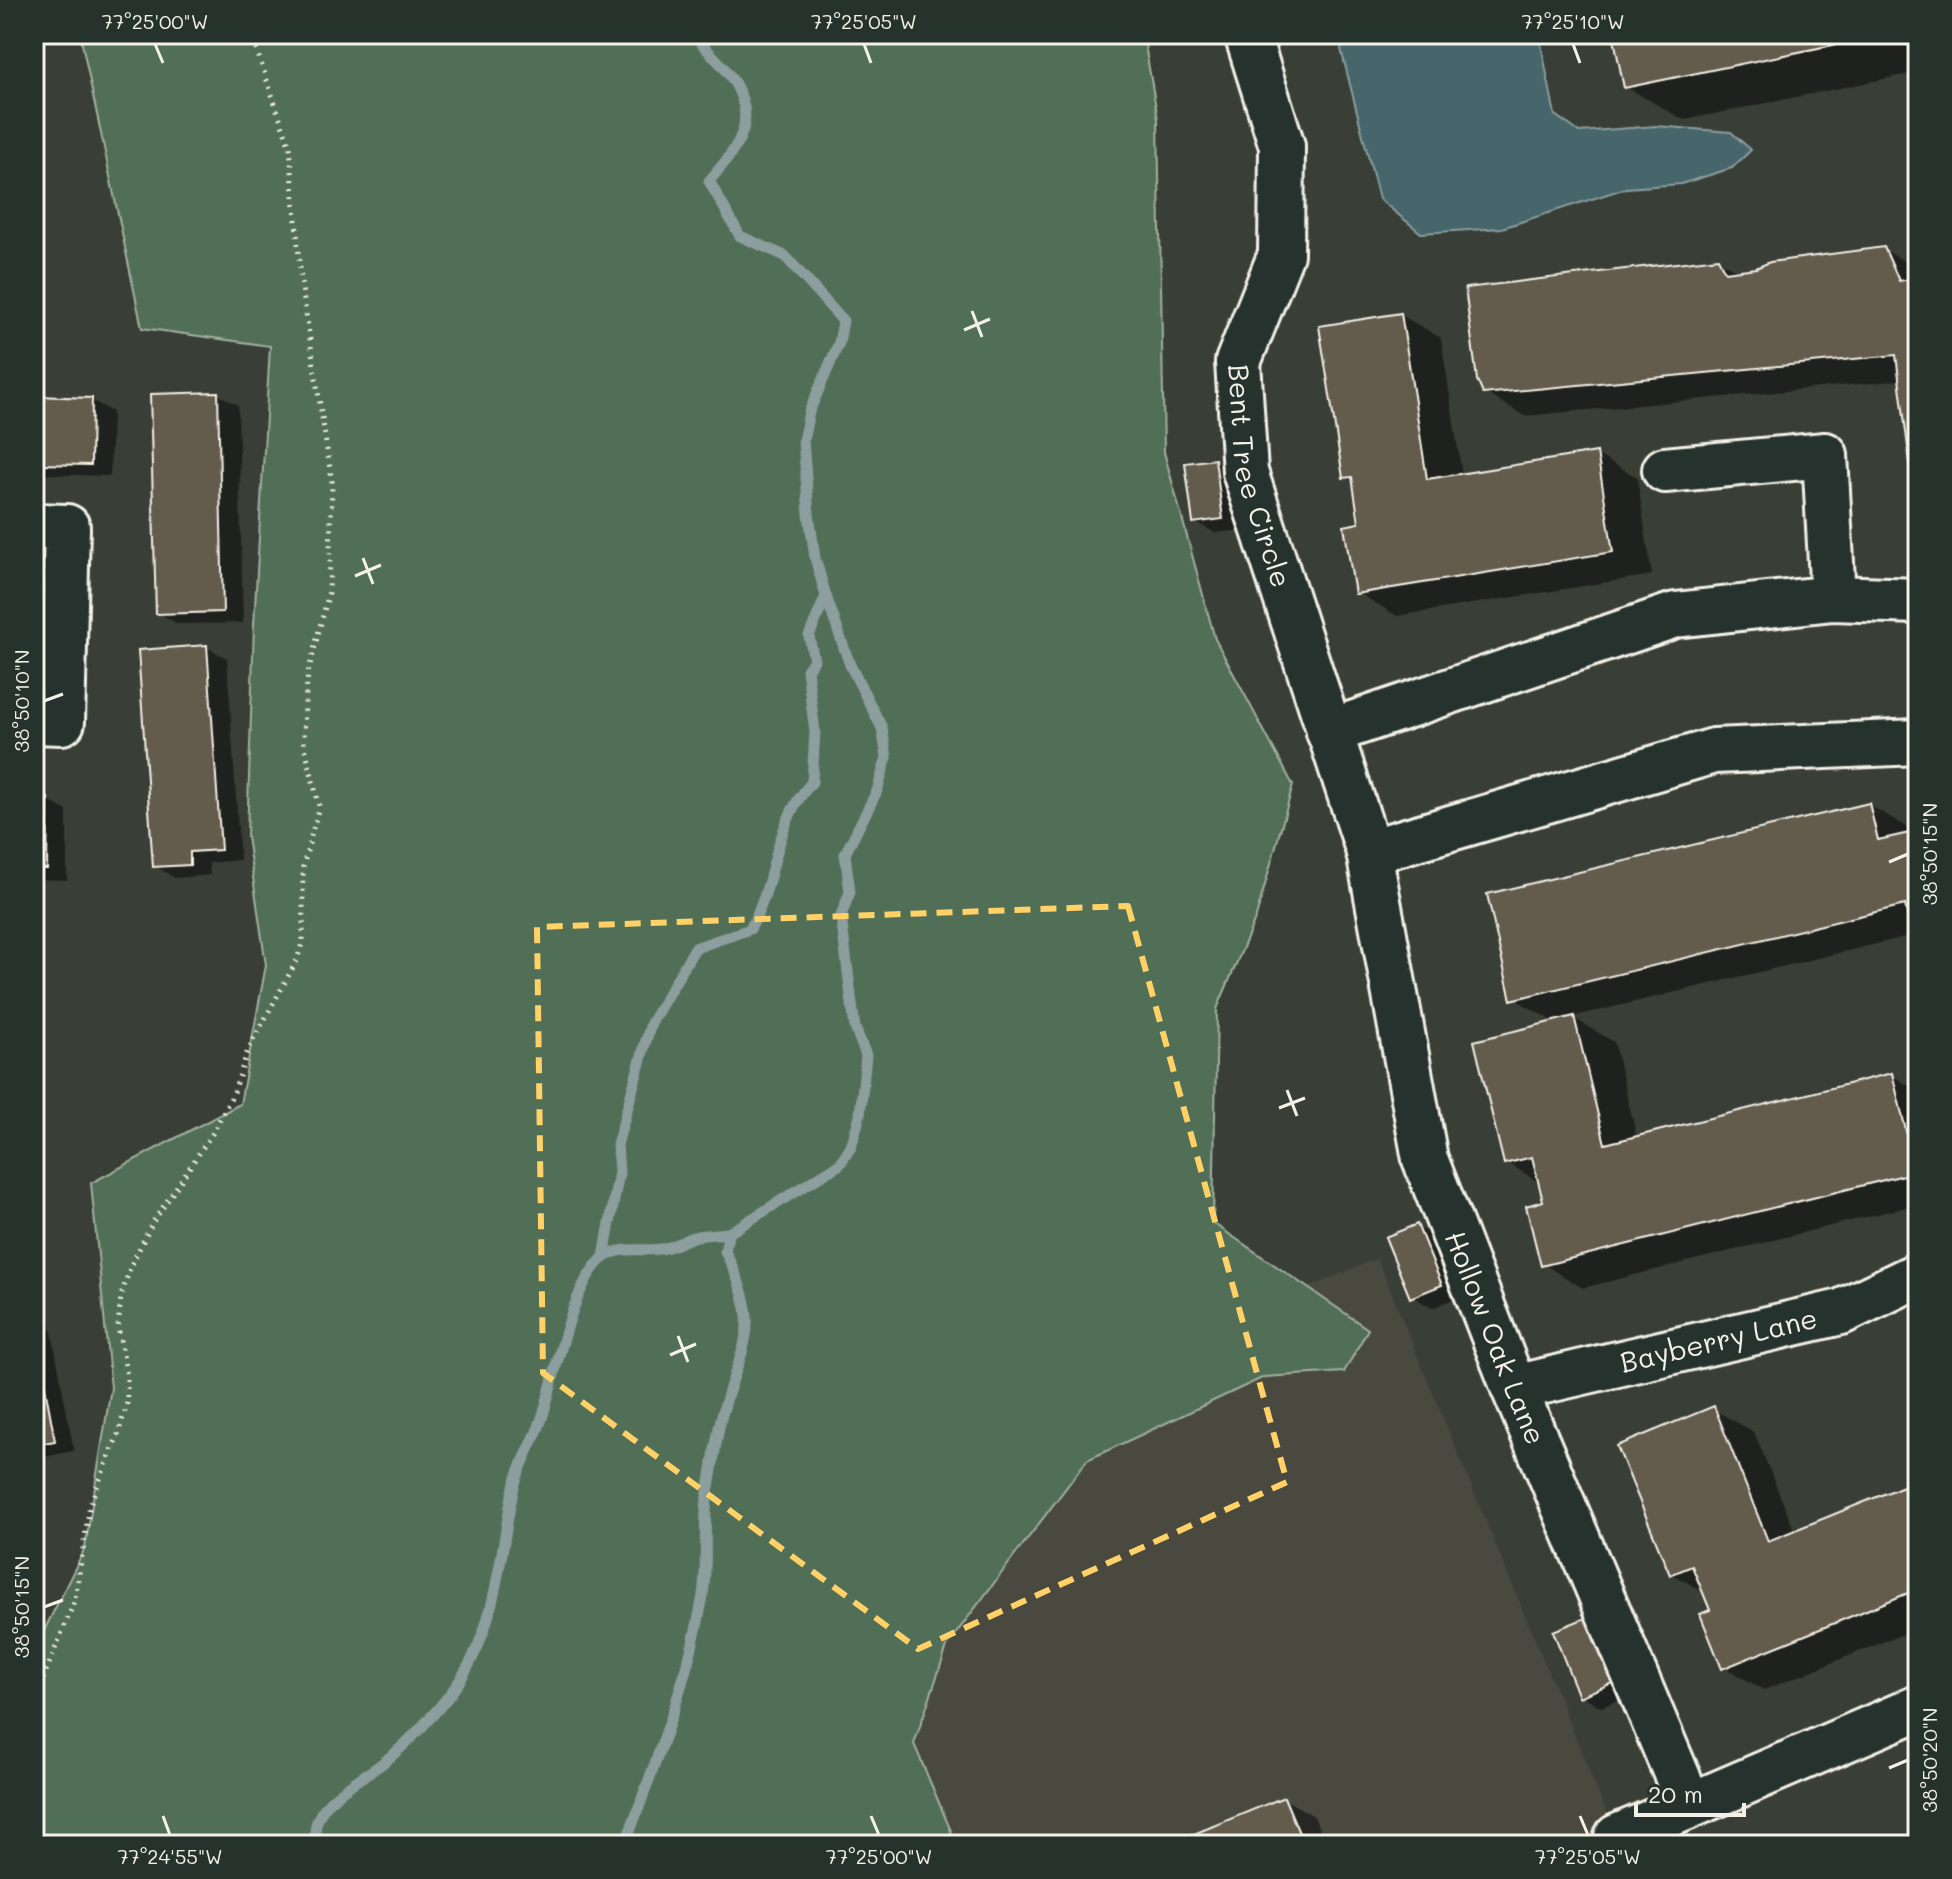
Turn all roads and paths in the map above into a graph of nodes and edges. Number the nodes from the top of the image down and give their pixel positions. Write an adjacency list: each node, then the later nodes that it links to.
1 (251, 34): 13 (path)
2 (1247, 34): 8 (street, Bent Tree Circle)
3 (1665, 470): 5 (street)
4 (34, 526): 7 (street)
5 (1833, 598): 6 (street); 8 (street)
6 (1918, 601)
7 (34, 721)
8 (1329, 732): 10 (street, Bent Tree Circle)
9 (1918, 742): 10 (street)
10 (1369, 852): 12 (street, Hollow Oak Lane)
11 (1918, 1275): 12 (street, Bayberry Lane)
12 (1514, 1388): 15 (street, Hollow Oak Lane)
13 (34, 1701)
14 (1918, 1708): 15 (street)
15 (1689, 1804): 16 (street)
16 (1617, 1837)

